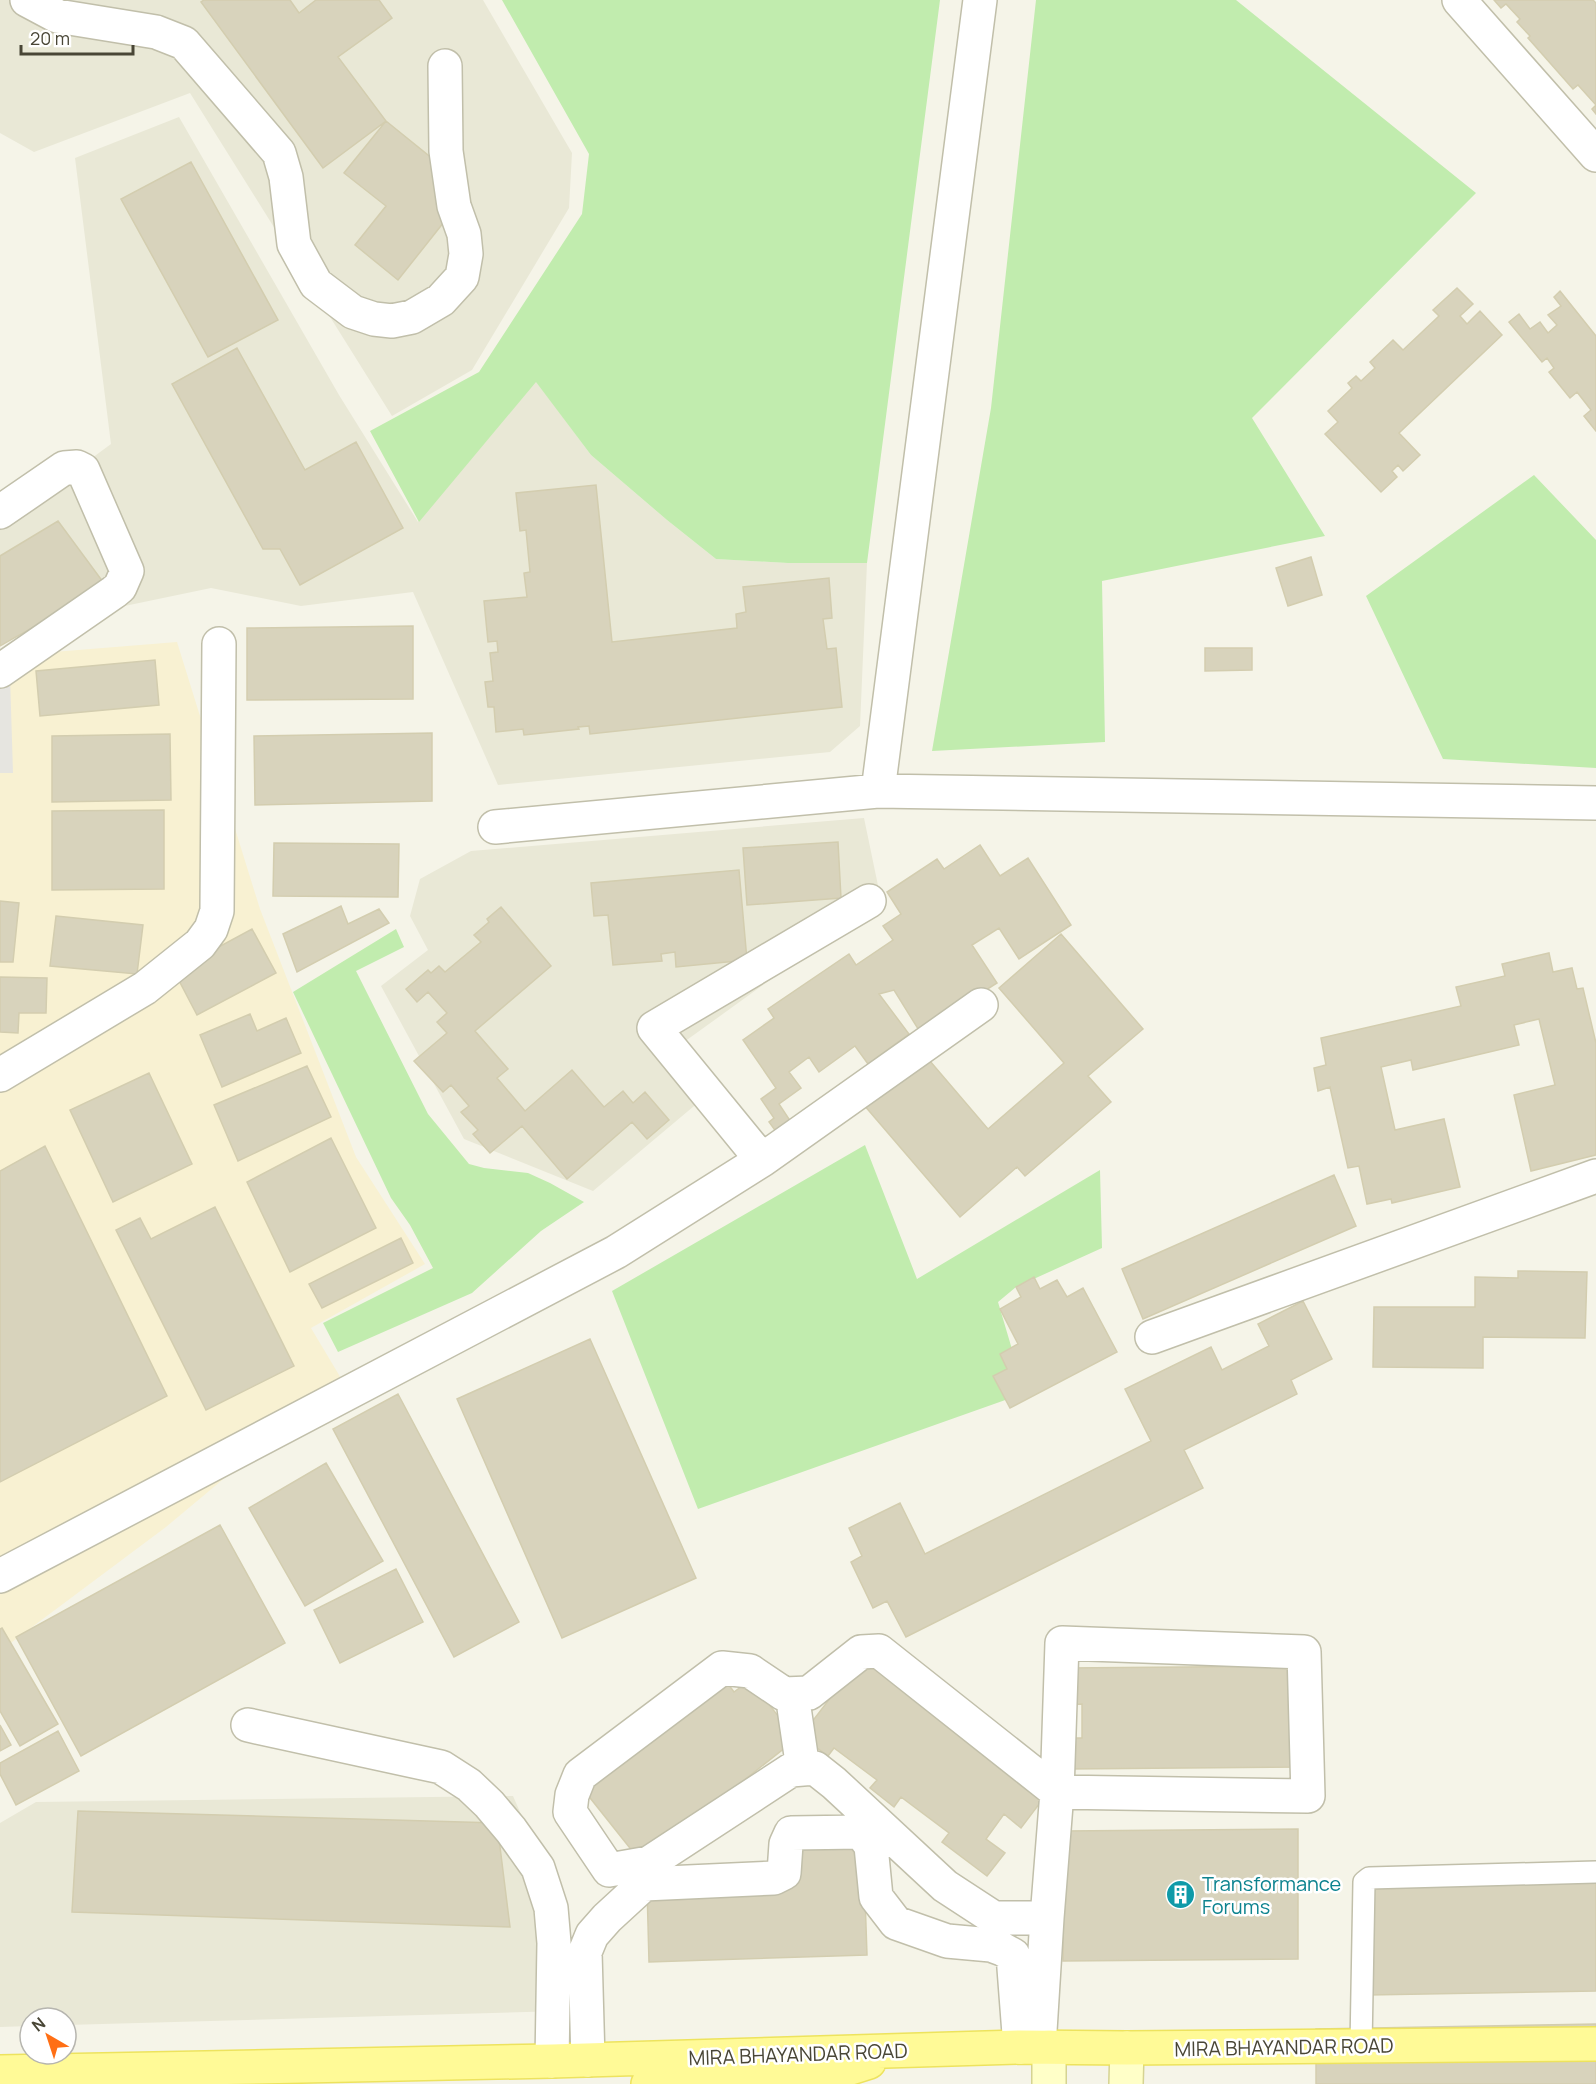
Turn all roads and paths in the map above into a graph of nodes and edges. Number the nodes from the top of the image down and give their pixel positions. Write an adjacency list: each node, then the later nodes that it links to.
1 (27, 0): 4 (street)
2 (980, 0): 9 (street)
3 (1459, 0): 5 (street)
4 (445, 66)
5 (1596, 155)
6 (0, 512): 8 (street)
7 (219, 644): 14 (street)
8 (0, 671)
9 (878, 791): 10 (street); 11 (street)
10 (1596, 803)
11 (495, 827)
12 (870, 901): 15 (street)
13 (981, 1005): 15 (street)
14 (0, 1075)
15 (762, 1160): 18 (street)
16 (1596, 1176): 17 (street)
17 (1152, 1337)
18 (0, 1576)
19 (792, 1694): 21 (street); 21 (street); 22 (street)
20 (248, 1725): 31 (street)
21 (803, 1770): 24 (street)
22 (1058, 1792): 22 (street); 24 (street)
23 (1596, 1872): 26 (lane)
24 (1047, 1918): 27 (street)
25 (1596, 2044): 26 (main road, MIRA BHAYANDAR ROAD)
26 (1361, 2046): 28 (main road, MIRA BHAYANDAR ROAD)
27 (1036, 2047): 28 (main road, MIRA BHAYANDAR ROAD); 29 (main road, MIRA BHAYANDAR ROAD); 30 (street); 35 (main road)
28 (1127, 2048): 36 (main road)
29 (904, 2051): 30 (main road, MIRA BHAYANDAR ROAD); 33 (main road)
30 (588, 2060): 31 (main road, MIRA BHAYANDAR ROAD)
31 (552, 2061): 32 (main road, MIRA BHAYANDAR ROAD)
32 (0, 2072)
33 (671, 2083): 34 (main road)
34 (648, 2084)
35 (1049, 2084)
36 (1126, 2084)

